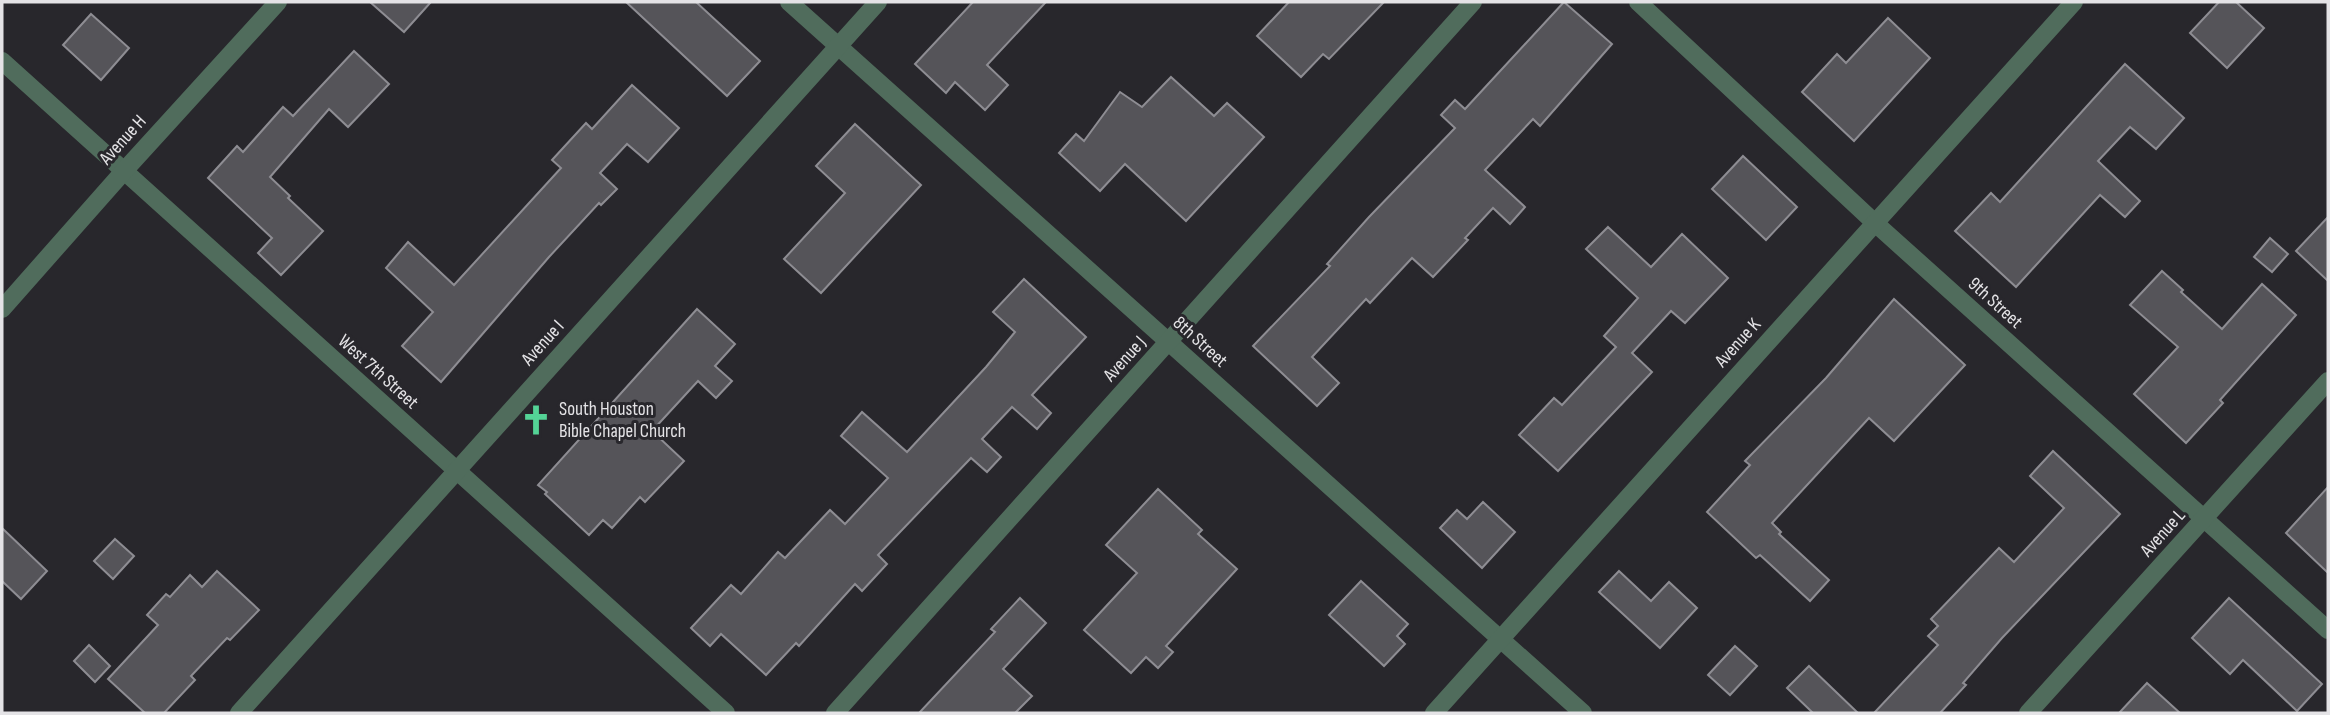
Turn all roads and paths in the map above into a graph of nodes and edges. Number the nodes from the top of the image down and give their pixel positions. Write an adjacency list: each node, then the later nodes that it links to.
1 (278, 2): 9 (street, Avenue H)
2 (789, 2): 7 (street, 8th Street)
3 (878, 2): 7 (street, Avenue I)
4 (1474, 2): 12 (street, Avenue J)
5 (1638, 2): 10 (street, 9th Street)
6 (2074, 2): 10 (street, Avenue K)
7 (838, 46): 12 (street, 8th Street); 14 (street, Avenue I)
8 (2, 61): 9 (street, West 7th Street)
9 (124, 171): 11 (street, Avenue H); 14 (street, West 7th Street)
10 (1875, 223): 15 (street, 9th Street); 17 (street, Avenue K)
11 (2, 309)
12 (1169, 342): 17 (street, 8th Street); 20 (street, Avenue J)
13 (2328, 381): 15 (street, Avenue L)
14 (456, 471): 18 (street, Avenue I); 19 (street, West 7th Street)
15 (2204, 519): 16 (street, 9th Street); 23 (street, Avenue L)
16 (2328, 630)
17 (1501, 639): 21 (street, Avenue K); 22 (street, 8th Street)
18 (239, 713)
19 (726, 713)
20 (835, 713)
21 (1434, 713)
22 (1583, 713)
23 (2028, 713)

